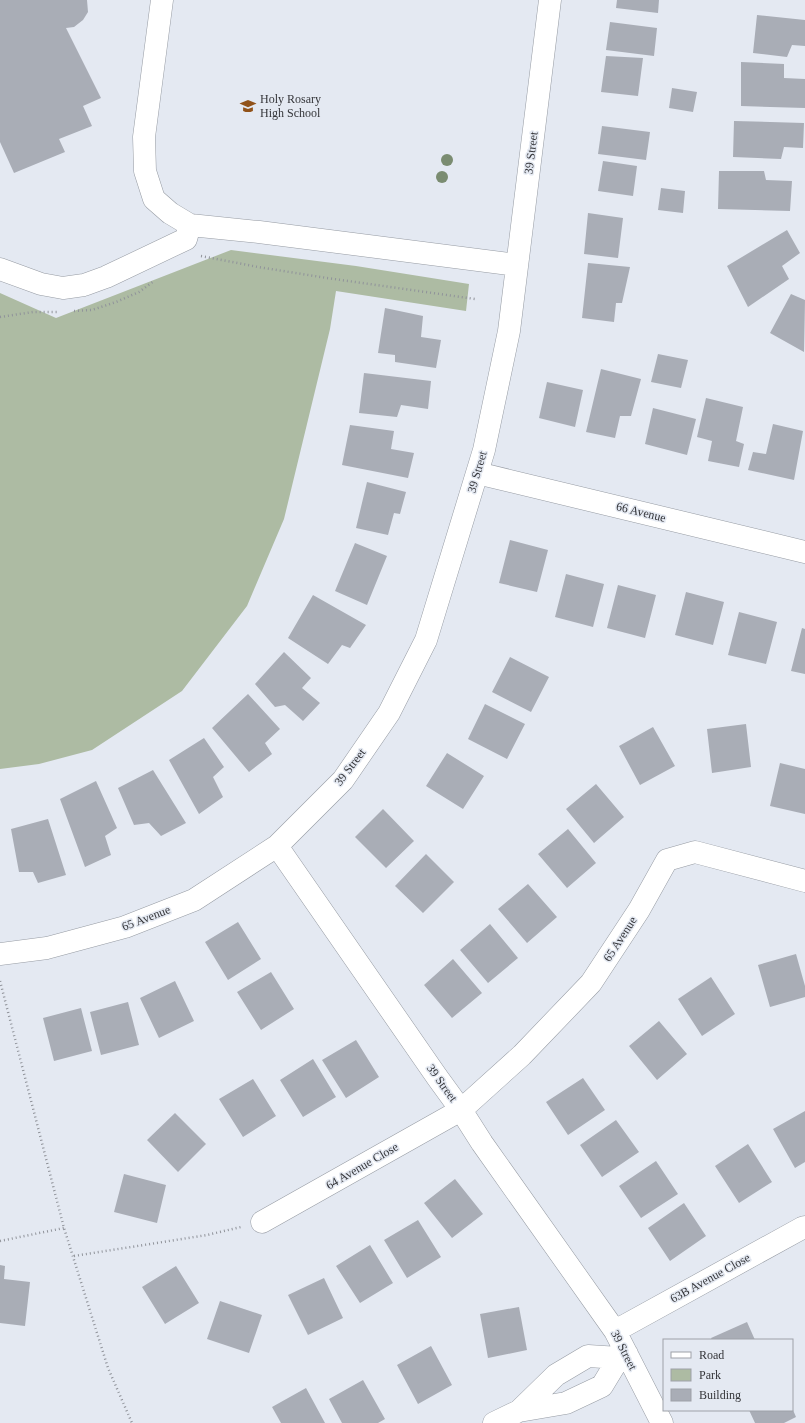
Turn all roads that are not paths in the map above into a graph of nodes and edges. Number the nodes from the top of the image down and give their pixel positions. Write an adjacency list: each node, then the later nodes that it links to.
1 (162, 0): 3 (street)
2 (550, 0): 4 (street, 39 Street)
3 (190, 225): 4 (street); 5 (street)
4 (517, 265): 6 (street, 39 Street)
5 (0, 268)
6 (477, 473): 7 (street, 66 Avenue); 8 (street, 39 Street)
7 (805, 552)
8 (277, 846): 10 (street, 65 Avenue); 11 (street, 39 Street)
9 (805, 881): 11 (street, 65 Avenue)
10 (0, 954)
11 (461, 1110): 12 (street, 64 Avenue Close); 14 (street, 39 Street)
12 (262, 1222)
13 (805, 1227): 14 (street, 63B Avenue Close)
14 (616, 1331): 15 (street, 39 Street)
15 (623, 1356): 16 (street); 16 (street); 18 (street, 39 Street)
16 (519, 1411): 17 (street)
17 (494, 1423)
18 (662, 1423)

